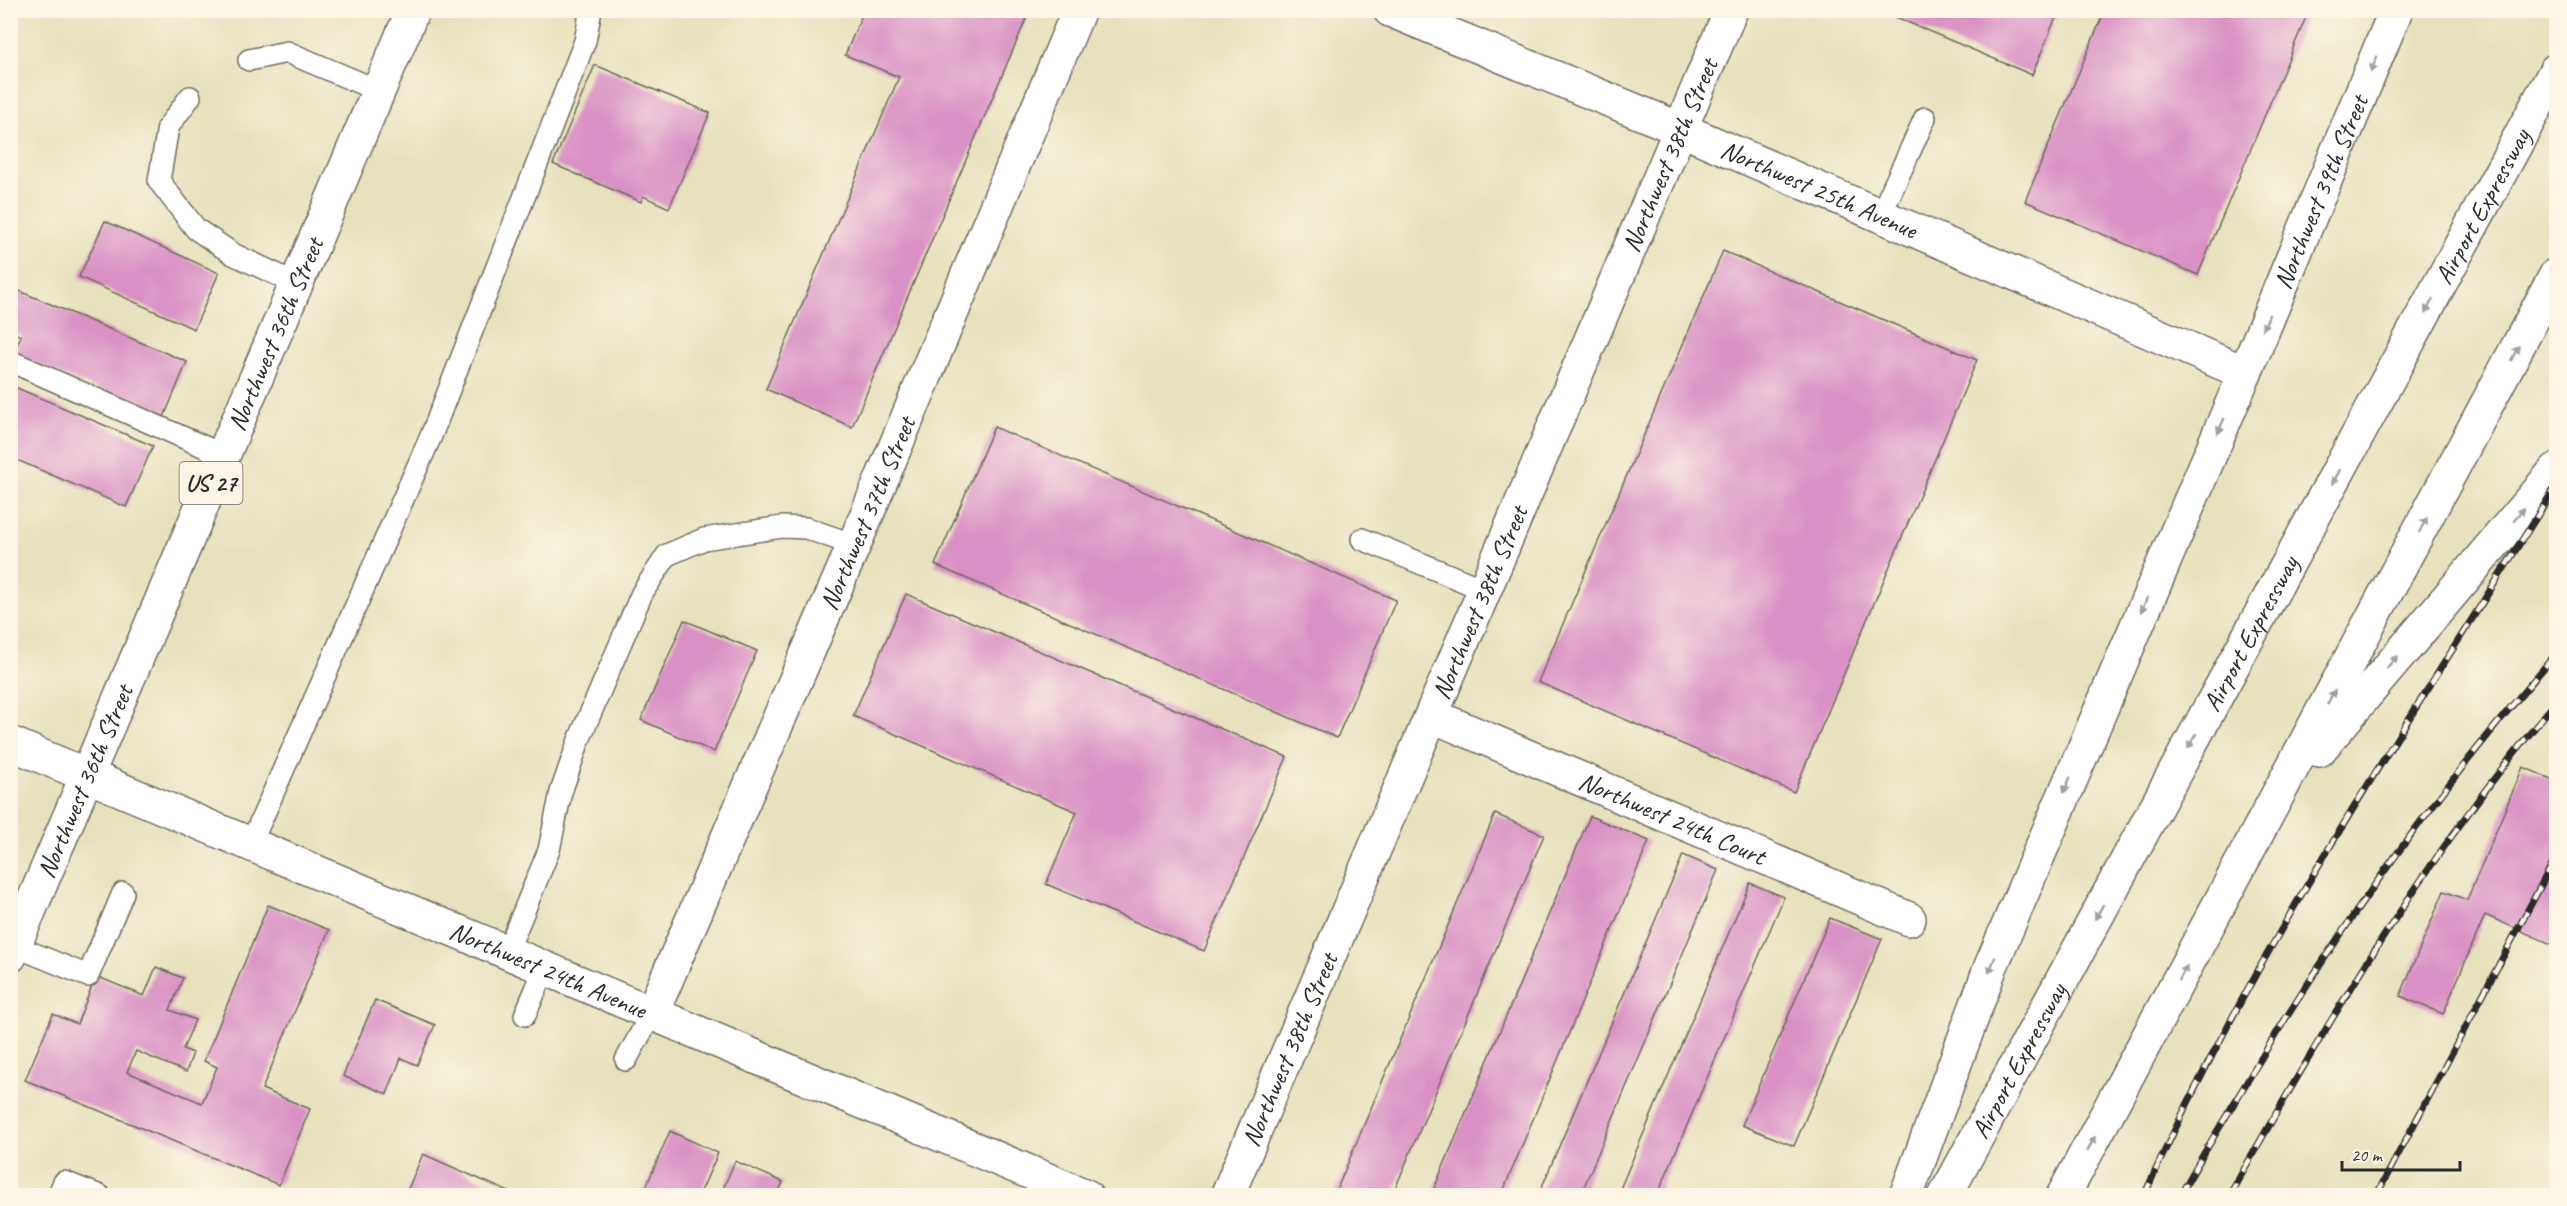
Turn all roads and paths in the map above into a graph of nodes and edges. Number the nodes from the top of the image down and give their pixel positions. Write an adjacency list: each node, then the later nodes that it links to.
1 (413, 10): 9 (main road, Northwest 36th Street / US 27)
2 (586, 10): 27 (lane)
3 (1079, 10): 21 (main road, Northwest 37th Street)
4 (1390, 10): 12 (main road, Northwest 25th Avenue)
5 (1731, 10): 12 (main road, Northwest 38th Street)
6 (2396, 10): 17 (main road, Northwest 39th Street, one-way to 17)
7 (249, 60): 9 (lane)
8 (2556, 70): 41 (main road, Airport Expressway, one-way to 41)
9 (379, 91): 15 (main road, Northwest 36th Street / US 27)
10 (190, 98): 15 (lane)
11 (1925, 118): 13 (lane)
12 (1680, 129): 13 (main road, Northwest 25th Avenue); 22 (main road, Northwest 38th Street)
13 (1880, 216): 17 (main road, Northwest 25th Avenue)
14 (2556, 275): 26 (main road, one-way to 14)
15 (297, 284): 18 (main road, Northwest 36th Street / US 27)
16 (10, 361): 18 (lane)
17 (2245, 373): 40 (main road, Northwest 39th Street, one-way to 40)
18 (223, 455): 25 (main road, Northwest 36th Street / US 27)
19 (2556, 470): 26 (main road, one-way to 19)
20 (1362, 538): 22 (lane)
21 (854, 545): 31 (lane); 33 (main road, Northwest 37th Street)
22 (1485, 590): 23 (main road, Northwest 38th Street)
23 (1433, 716): 29 (main road, Northwest 24th Court); 39 (main road, Northwest 38th Street)
24 (10, 743): 25 (main road, Northwest 24th Avenue)
25 (88, 775): 27 (main road, Northwest 24th Avenue); 30 (main road, Northwest 36th Street / US 27)
26 (2274, 805): 42 (main road, one-way to 26)
27 (251, 843): 31 (main road, Northwest 24th Avenue)
28 (123, 893): 30 (lane)
29 (1910, 919)
30 (13, 951)
31 (507, 952): 32 (main road, Northwest 24th Avenue)
32 (545, 968): 33 (main road, Northwest 24th Avenue); 34 (lane)
33 (652, 1013): 35 (lane); 38 (main road, Northwest 24th Avenue)
34 (525, 1015)
35 (626, 1060)
36 (58, 1196): 37 (lane)
37 (100, 1196)
38 (1086, 1196)
39 (1227, 1196)
40 (1906, 1196)
41 (1945, 1196)
42 (2063, 1196)

